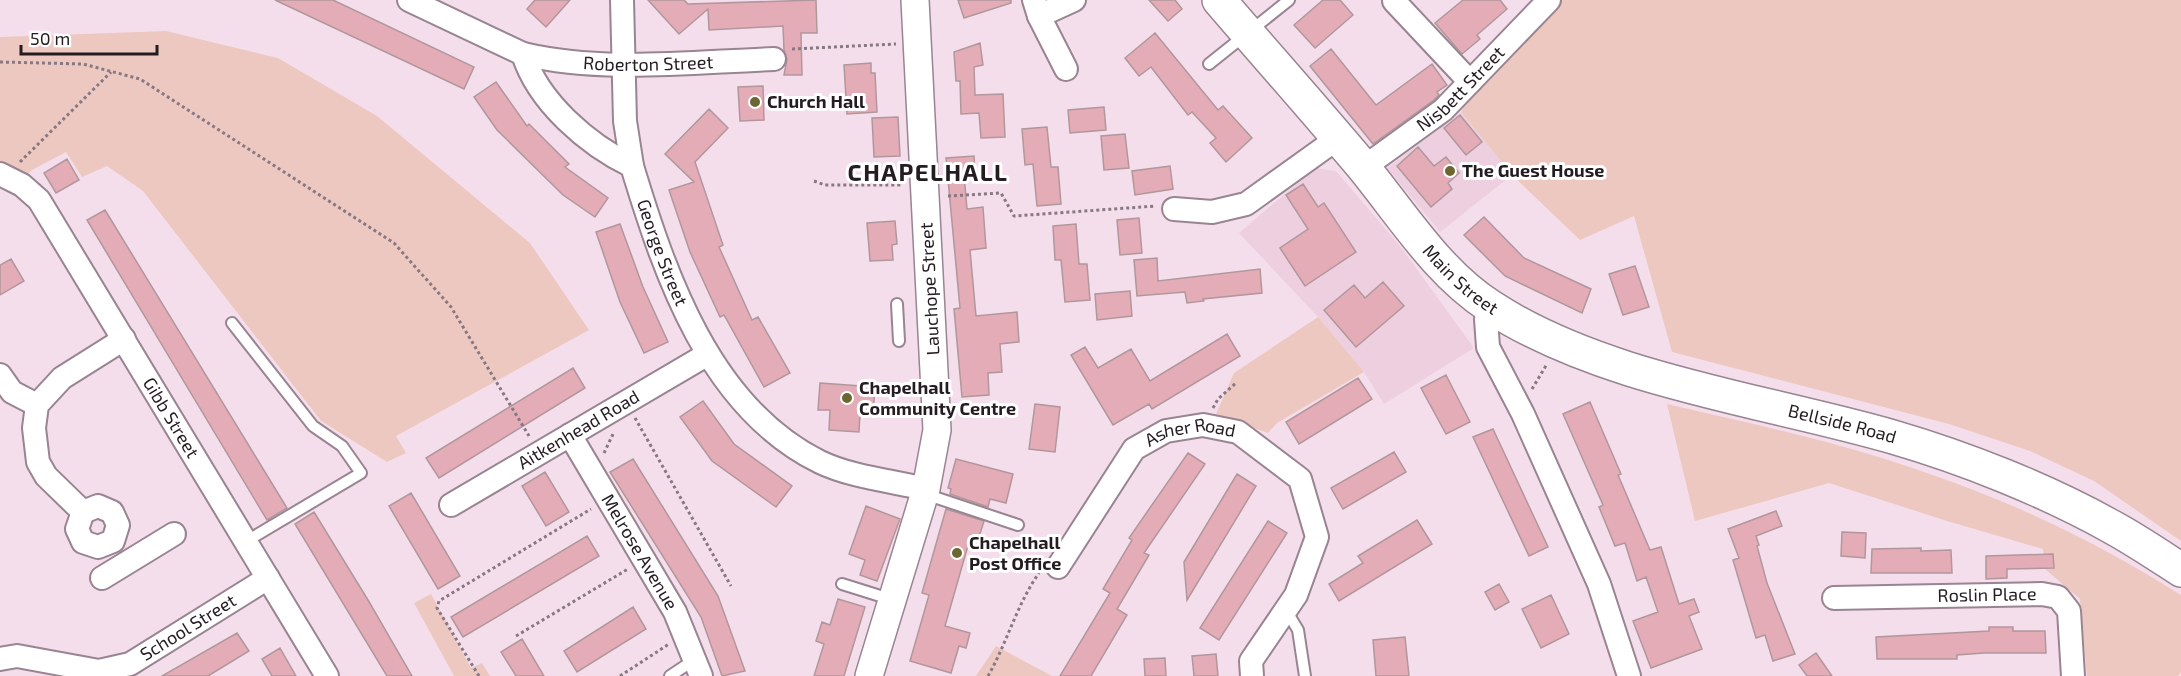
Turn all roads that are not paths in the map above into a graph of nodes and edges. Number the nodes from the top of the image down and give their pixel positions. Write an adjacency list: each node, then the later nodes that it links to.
1 (409, 0): 11 (street)
2 (622, 0): 14 (street, George Street)
3 (915, 0): 31 (street, Lauchope Street)
4 (1074, 0): 9 (street)
5 (1219, 0): 10 (main road, Main Street)
6 (1289, 0): 10 (lane)
7 (1549, 0): 16 (street, Nisbett Street)
8 (1394, 1): 16 (street)
9 (1036, 8): 15 (street)
10 (1248, 34): 13 (lane); 17 (main road, Main Street)
11 (523, 54): 14 (street, Roberton Street); 18 (street)
12 (774, 59): 14 (street, Roberton Street)
13 (1209, 64)
14 (624, 65): 18 (street, George Street)
15 (1066, 69)
16 (1470, 82): 19 (street, Nisbett Street)
17 (1338, 138): 19 (main road, Main Street); 21 (street)
18 (632, 166): 27 (street, George Street)
19 (1363, 168): 23 (main road, Main Street)
20 (3, 175): 25 (street, Gibb Street)
21 (1174, 209)
22 (897, 304): 26 (lane)
23 (1492, 308): 38 (main road, Bellside Road); 52 (street, Main Street)
24 (232, 322): 35 (lane)
25 (124, 339): 29 (street); 35 (street, Gibb Street)
26 (899, 341)
27 (708, 354): 30 (street, Aitkenhead Road); 31 (street, George Street)
28 (0, 375): 29 (street)
29 (37, 405): 36 (street)
30 (570, 435): 32 (street, Aitkenhead Road); 46 (street, Melrose Avenue)
31 (925, 491): 33 (lane); 43 (street, Lauchope Street)
32 (451, 505)
33 (1018, 525)
34 (174, 534): 36 (street)
35 (245, 542): 40 (street, Gibb Street)
36 (122, 566): 39 (street)
37 (1058, 567): 44 (street, Asher Road)
38 (2181, 570)
39 (102, 578)
40 (268, 578): 45 (street, School Street); 47 (street, Gibb Street)
41 (842, 584): 43 (lane)
42 (1834, 598): 53 (street, Roslin Place)
43 (894, 600): 49 (street, Lauchope Street)
44 (1286, 610): 50 (street, Asher Road); 51 (lane)
45 (0, 659)
46 (697, 668): 48 (lane)
47 (327, 676)
48 (670, 676)
49 (869, 676)
50 (1252, 676)
51 (1305, 676)
52 (1629, 676)
53 (2073, 676)

